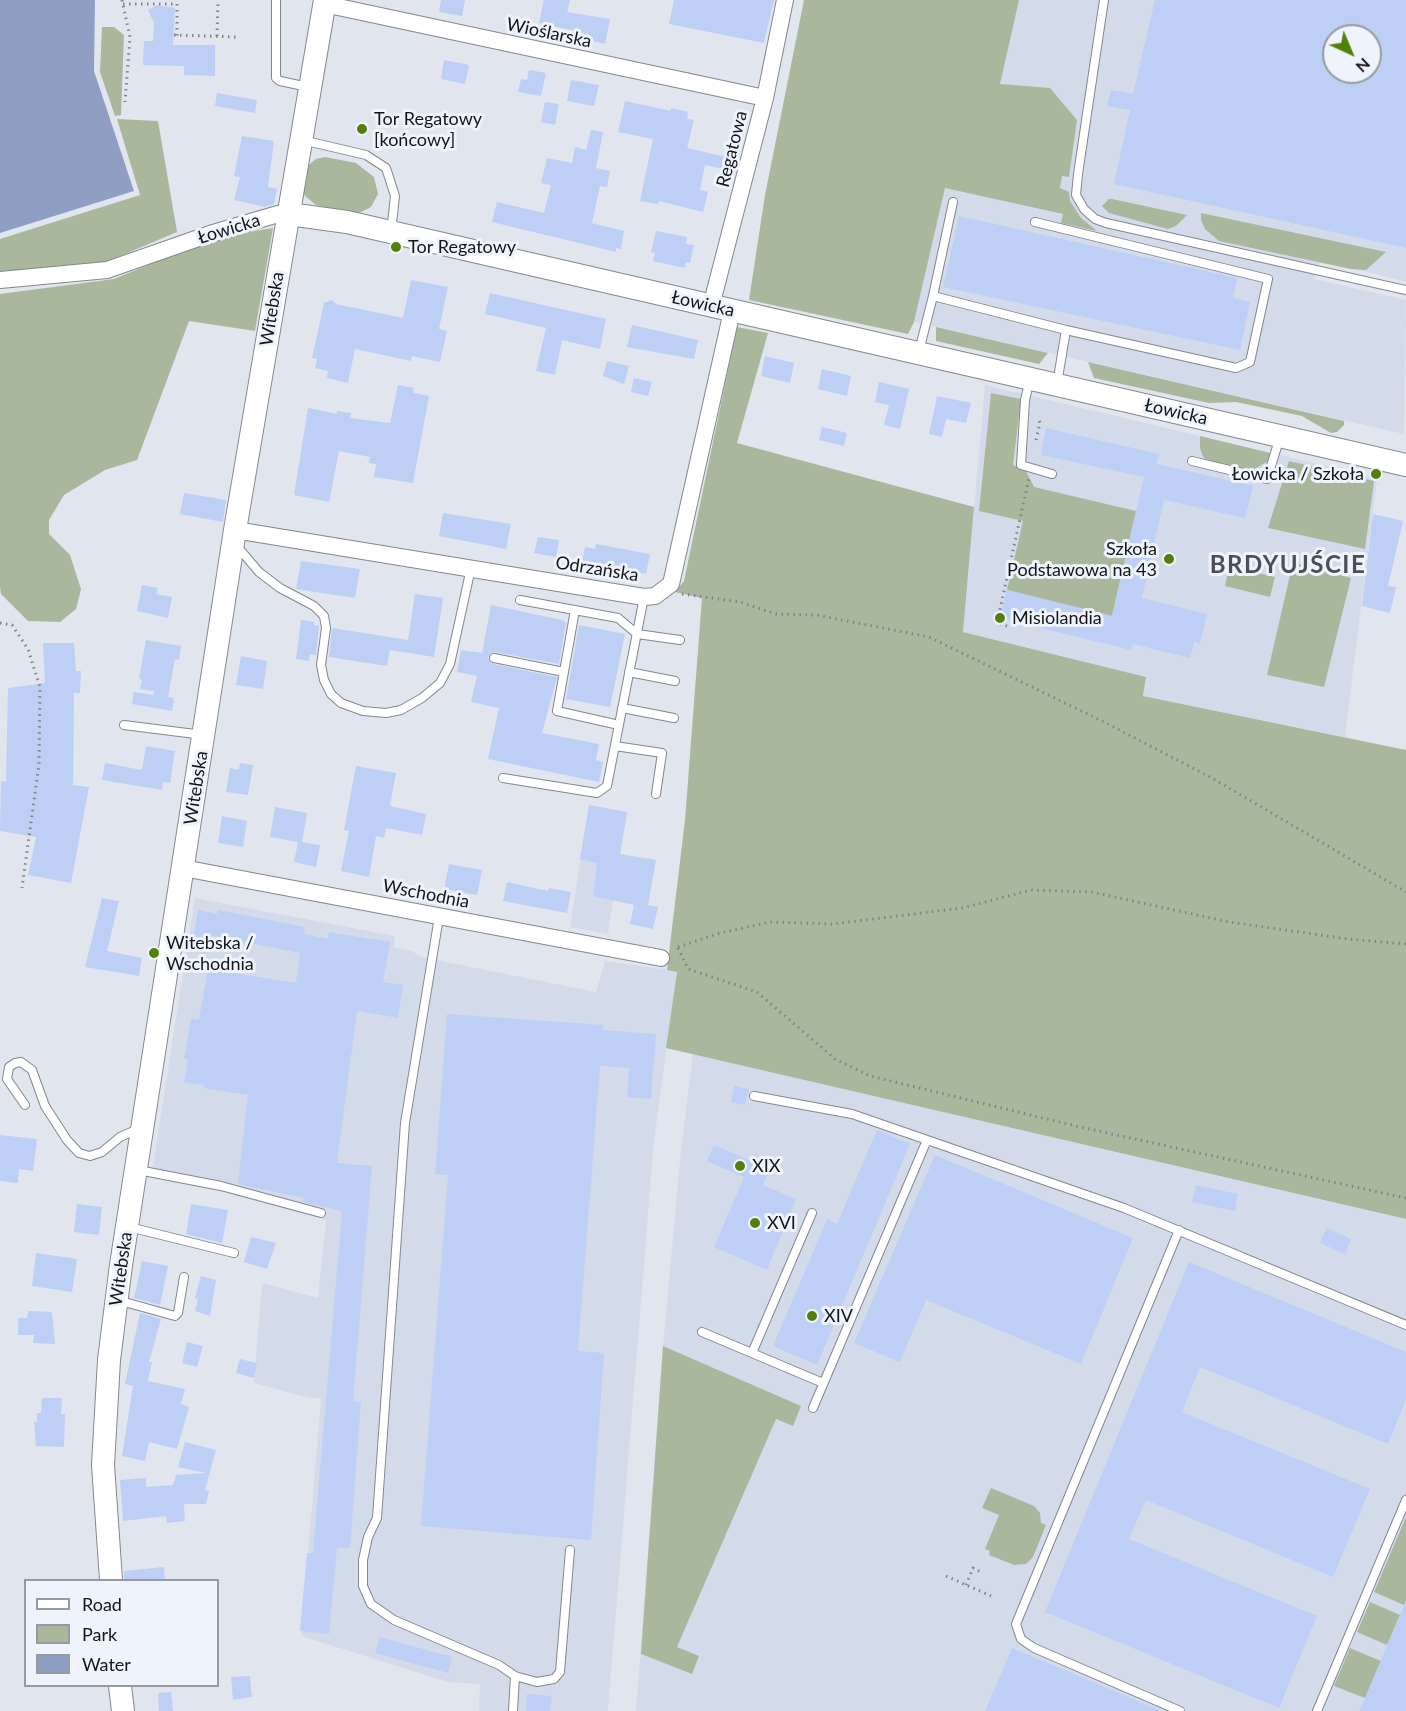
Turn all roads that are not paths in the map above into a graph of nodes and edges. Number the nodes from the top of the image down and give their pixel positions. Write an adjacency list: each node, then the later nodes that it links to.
1 (276, 0): 5 (lane)
2 (785, 0): 6 (street, Regatowa)
3 (1104, 0): 13 (lane)
4 (325, 2): 5 (street, Witebska); 6 (street, Wioślarska)
5 (309, 87): 7 (street, Witebska)
6 (765, 98): 15 (street, Regatowa)
7 (301, 140): 9 (street, Witebska); 11 (lane)
8 (953, 202): 14 (lane)
9 (289, 214): 11 (street, Łowicka); 12 (street, Łowicka); 24 (street, Witebska)
10 (1035, 222): 16 (lane)
11 (391, 232): 15 (street, Łowicka)
12 (0, 280)
13 (1406, 290)
14 (933, 296): 16 (lane); 17 (lane)
15 (721, 308): 17 (street, Łowicka); 26 (street, Odrzańska)
16 (1066, 330): 19 (lane)
17 (918, 353): 18 (street, Łowicka)
18 (1030, 379): 19 (street, Łowicka); 23 (lane)
19 (1057, 384): 20 (street, Łowicka)
20 (1281, 437): 21 (lane); 22 (street, Łowicka)
21 (1192, 461)
22 (1406, 464)
23 (1052, 474)
24 (235, 536): 25 (street, Odrzańska); 25 (lane); 39 (street, Witebska)
25 (471, 568): 26 (street, Odrzańska)
26 (644, 597): 29 (lane)
27 (520, 600): 28 (lane)
28 (575, 610): 29 (lane); 32 (lane)
29 (637, 634): 30 (lane); 33 (lane)
30 (680, 640)
31 (494, 658): 32 (lane)
32 (564, 672): 38 (lane)
33 (629, 672): 34 (lane); 35 (lane)
34 (675, 681)
35 (622, 708): 36 (lane); 38 (lane)
36 (674, 718)
37 (124, 725): 39 (lane)
38 (619, 725): 40 (lane)
39 (204, 735): 43 (street, Witebska)
40 (615, 746): 41 (lane); 42 (lane)
41 (503, 778)
42 (656, 794)
43 (183, 868): 44 (street, Wschodnia); 48 (street, Witebska)
44 (439, 917): 45 (street, Wschodnia); 66 (lane)
45 (666, 952)
46 (754, 1096): 49 (lane)
47 (25, 1105): 48 (lane)
48 (141, 1127): 50 (street, Witebska)
49 (927, 1140): 54 (lane); 61 (lane)
50 (134, 1169): 51 (lane); 53 (street, Witebska)
51 (321, 1213)
52 (812, 1213): 60 (lane)
53 (126, 1227): 55 (lane); 57 (street, Witebska)
54 (1179, 1230): 58 (lane); 70 (lane)
55 (234, 1253)
56 (184, 1277): 57 (lane)
57 (116, 1300): 65 (street, Witebska)
58 (1406, 1325)
59 (702, 1332): 60 (lane)
60 (752, 1353): 61 (lane)
61 (823, 1383): 62 (lane)
62 (813, 1408)
63 (1406, 1500): 71 (lane)
64 (570, 1550): 66 (lane)
65 (111, 1579)
66 (515, 1676): 69 (lane)
67 (120, 1687): 68 (street)
68 (123, 1711)
69 (513, 1711)
70 (1180, 1711)
71 (1317, 1711)

